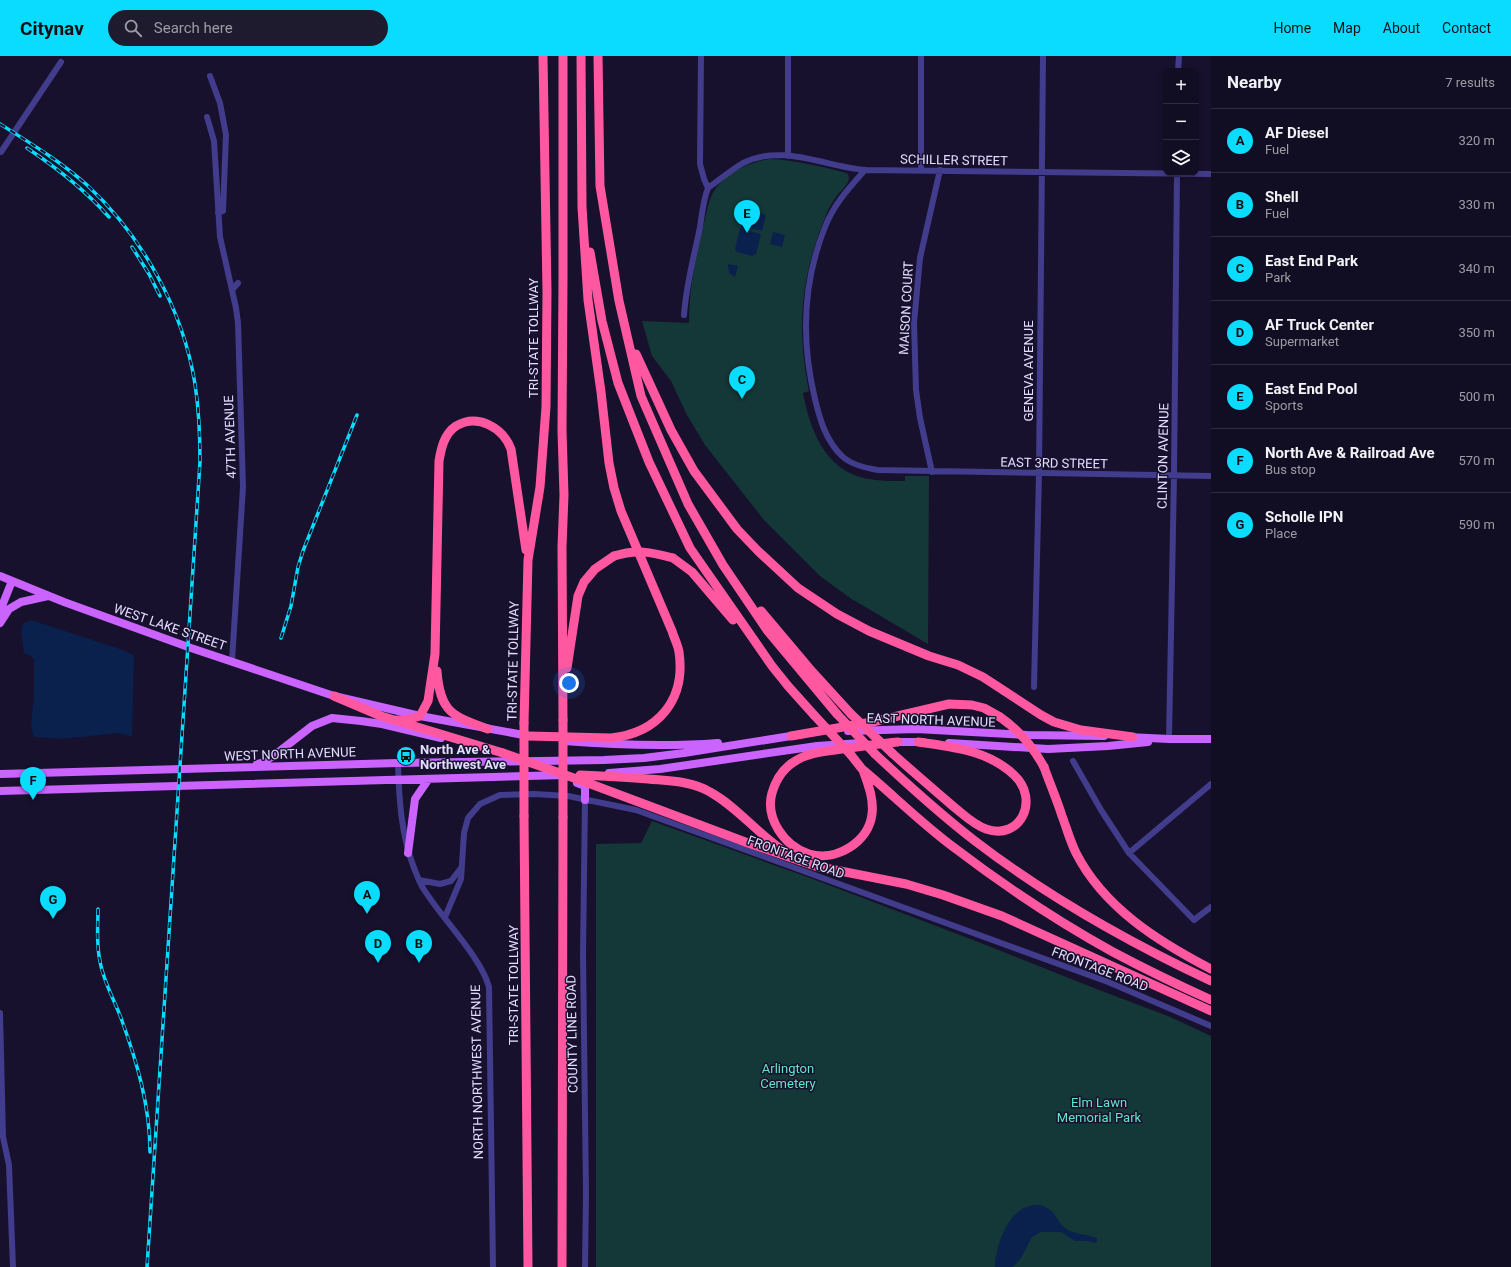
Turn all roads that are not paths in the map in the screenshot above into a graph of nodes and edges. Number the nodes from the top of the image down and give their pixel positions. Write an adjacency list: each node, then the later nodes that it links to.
1 (563, 56): 46 (highway)
2 (581, 56): 25 (highway)
3 (598, 56): 30 (highway)
4 (701, 56): 24 (street)
5 (788, 56): 15 (street)
6 (921, 56): 17 (street)
7 (1042, 56): 19 (street, GENEVA AVENUE)
8 (1178, 56): 11 (street)
9 (543, 61): 35 (highway, TRI-STATE TOLLWAY)
10 (61, 62): 14 (street)
11 (1178, 68)
12 (210, 76): 26 (street, 47TH AVENUE)
13 (207, 117): 26 (street, 47TH AVENUE)
14 (1, 152)
15 (788, 156): 16 (street, SCHILLER STREET); 24 (street, SCHILLER STREET)
16 (865, 170): 17 (street, SCHILLER STREET); 31 (street, EAST 3RD STREET)
17 (921, 170): 18 (street, SCHILLER STREET)
18 (940, 170): 19 (street, SCHILLER STREET); 31 (street, MAISON COURT)
19 (1041, 172): 20 (street, SCHILLER STREET); 32 (street, GENEVA AVENUE)
20 (1163, 173)
21 (1199, 174): 22 (street, SCHILLER STREET)
22 (1211, 174)
23 (1177, 176): 33 (street, CLINTON AVENUE)
24 (708, 188): 29 (street)
25 (582, 207): 44 (highway); 51 (highway)
26 (218, 213): 28 (street, 47TH AVENUE)
27 (238, 283): 28 (street)
28 (232, 290): 43 (street, 47TH AVENUE)
29 (684, 315)
30 (626, 330): 36 (highway); 53 (highway)
31 (932, 472): 32 (street, EAST 3RD STREET)
32 (1039, 474): 33 (street, EAST 3RD STREET); 45 (street, GENEVA AVENUE)
33 (1174, 476): 34 (street, EAST 3RD STREET); 56 (street, CLINTON AVENUE)
34 (1211, 476)
35 (528, 560): 42 (highway); 87 (highway, TRI-STATE TOLLWAY, bridge)
36 (723, 565): 58 (highway, bridge); 80 (highway, bridge)
37 (0, 576): 38 (main road, WEST LAKE STREET)
38 (12, 581): 39 (main road, WEST LAKE STREET); 40 (main road)
39 (48, 596): 41 (main road); 43 (main road, WEST LAKE STREET)
40 (0, 611)
41 (0, 623)
42 (435, 654): 48 (highway); 50 (highway)
43 (232, 661): 47 (main road, WEST LAKE STREET)
44 (772, 666): 46 (highway, bridge); 64 (highway, bridge)
45 (1034, 687)
46 (563, 694): 88 (highway, bridge)
47 (334, 696): 48 (main road, WEST LAKE STREET); 49 (highway)
48 (420, 716): 49 (highway); 50 (main road, WEST LAKE STREET)
49 (394, 720): 59 (highway)
50 (488, 729): 51 (main road, WEST LAKE STREET)
51 (528, 736): 54 (main road, WEST LAKE STREET)
52 (791, 736): 53 (main road, EAST NORTH AVENUE); 54 (main road, EAST NORTH AVENUE); 79 (highway, bridge)
53 (1133, 737): 56 (main road, EAST NORTH AVENUE)
54 (769, 739): 60 (main road, EAST NORTH AVENUE)
55 (1211, 739): 56 (main road, EAST NORTH AVENUE)
56 (1169, 740): 58 (main road, EAST NORTH AVENUE)
57 (898, 742): 58 (main road, EAST NORTH AVENUE); 64 (highway); 66 (main road, EAST NORTH AVENUE)
58 (918, 742)
59 (503, 755): 63 (main road); 74 (highway, bridge)
60 (581, 761): 62 (main road, WEST NORTH AVENUE)
61 (1073, 761): 73 (street)
62 (398, 763): 63 (main road, WEST NORTH AVENUE); 68 (street, NORTH NORTHWEST AVENUE)
63 (249, 767): 65 (main road, WEST NORTH AVENUE)
64 (862, 769): 81 (highway)
65 (0, 774)
66 (579, 779): 67 (main road); 71 (main road); 74 (highway)
67 (428, 780): 68 (main road); 72 (main road)
68 (399, 781): 70 (main road); 72 (street, NORTH NORTHWEST AVENUE)
69 (1211, 784): 73 (street)
70 (0, 791)
71 (585, 800): 75 (street, FRONTAGE ROAD); 84 (street, FRONTAGE ROAD); 89 (street, COUNTY LINE ROAD)
72 (408, 853): 76 (street, NORTH NORTHWEST AVENUE)
73 (1129, 853): 77 (street)
74 (815, 866): 82 (highway)
75 (461, 868): 76 (street); 78 (street, FRONTAGE ROAD)
76 (419, 880): 78 (street, NORTH NORTHWEST AVENUE)
77 (1211, 907)
78 (445, 918): 86 (street, NORTH NORTHWEST AVENUE)
79 (1211, 969)
80 (1211, 981)
81 (1211, 1000)
82 (1211, 1011)
83 (0, 1013): 85 (street)
84 (1211, 1026)
85 (13, 1267)
86 (492, 1267)
87 (528, 1267)
88 (562, 1267)
89 (585, 1267)

